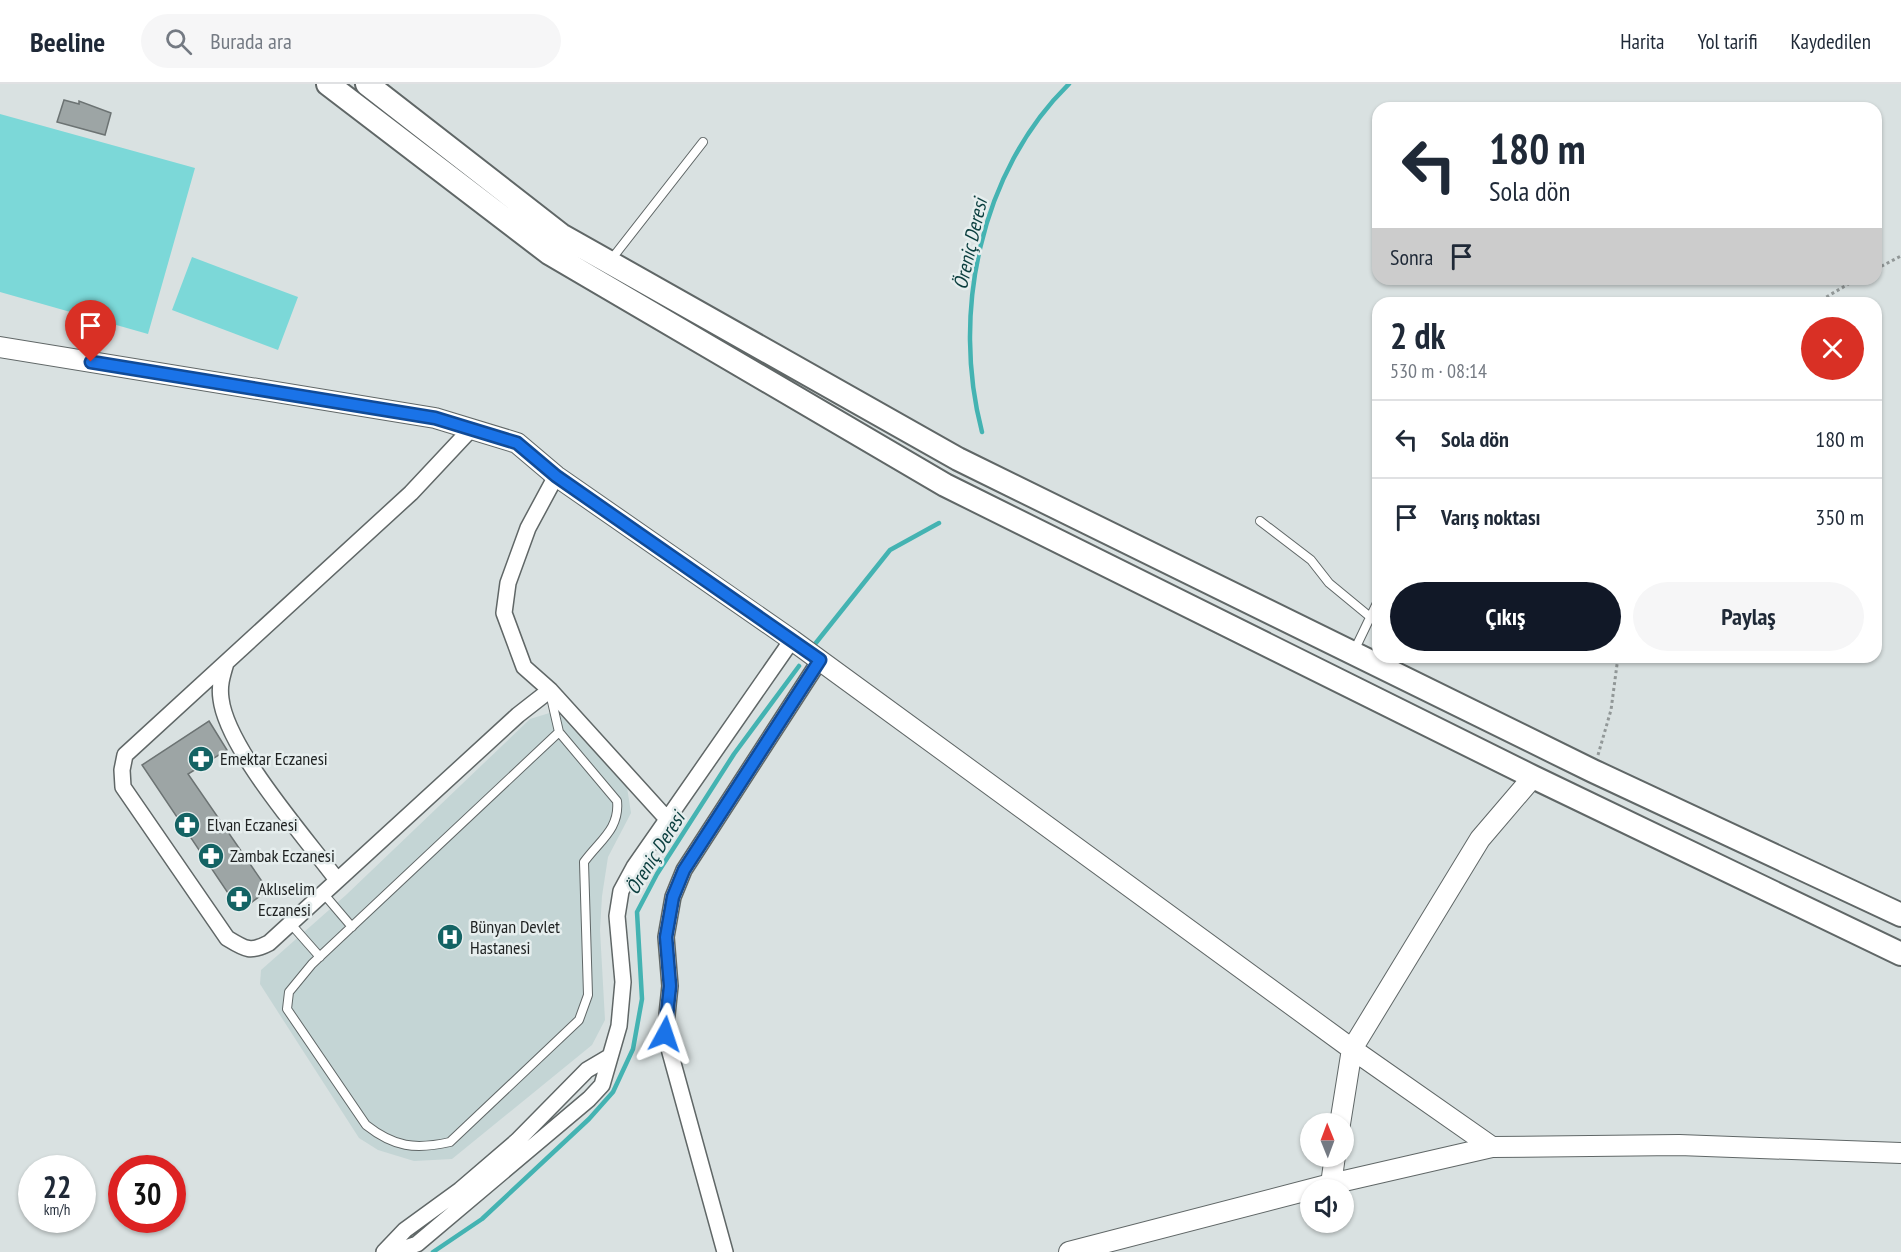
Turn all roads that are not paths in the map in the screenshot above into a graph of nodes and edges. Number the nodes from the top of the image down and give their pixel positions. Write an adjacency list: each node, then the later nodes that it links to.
1 (328, 84): 19 (main road)
2 (367, 84): 4 (main road)
3 (703, 142): 4 (lane)
4 (609, 262): 12 (main road)
5 (0, 347): 6 (street)
6 (471, 429): 7 (street); 14 (street)
7 (556, 476): 11 (street); 17 (street)
8 (1260, 521): 10 (lane)
9 (1372, 611): 10 (lane)
10 (1369, 616): 12 (lane)
11 (792, 640): 13 (street); 20 (street)
12 (1353, 653): 15 (main road)
13 (820, 660): 28 (street); 37 (street)
14 (227, 661): 21 (street); 24 (street)
15 (1372, 662)
16 (1373, 663): 23 (main road)
17 (549, 690): 18 (lane); 20 (street); 21 (street)
18 (559, 732): 25 (lane); 27 (lane)
19 (1533, 777): 26 (main road); 28 (street)
20 (667, 819): 29 (street)
21 (337, 880): 22 (street)
22 (323, 893): 24 (street); 25 (lane)
23 (1901, 915)
24 (291, 923): 27 (lane)
25 (352, 927): 27 (lane)
26 (1901, 954)
27 (320, 957)
28 (1352, 1049): 30 (street); 31 (street)
29 (609, 1057): 35 (street); 36 (street)
30 (1342, 1113)
31 (1492, 1147): 32 (street); 33 (street)
32 (1901, 1153)
33 (1353, 1179)
34 (1300, 1192): 38 (street)
35 (384, 1252)
36 (393, 1252)
37 (725, 1252)
38 (1069, 1252)

